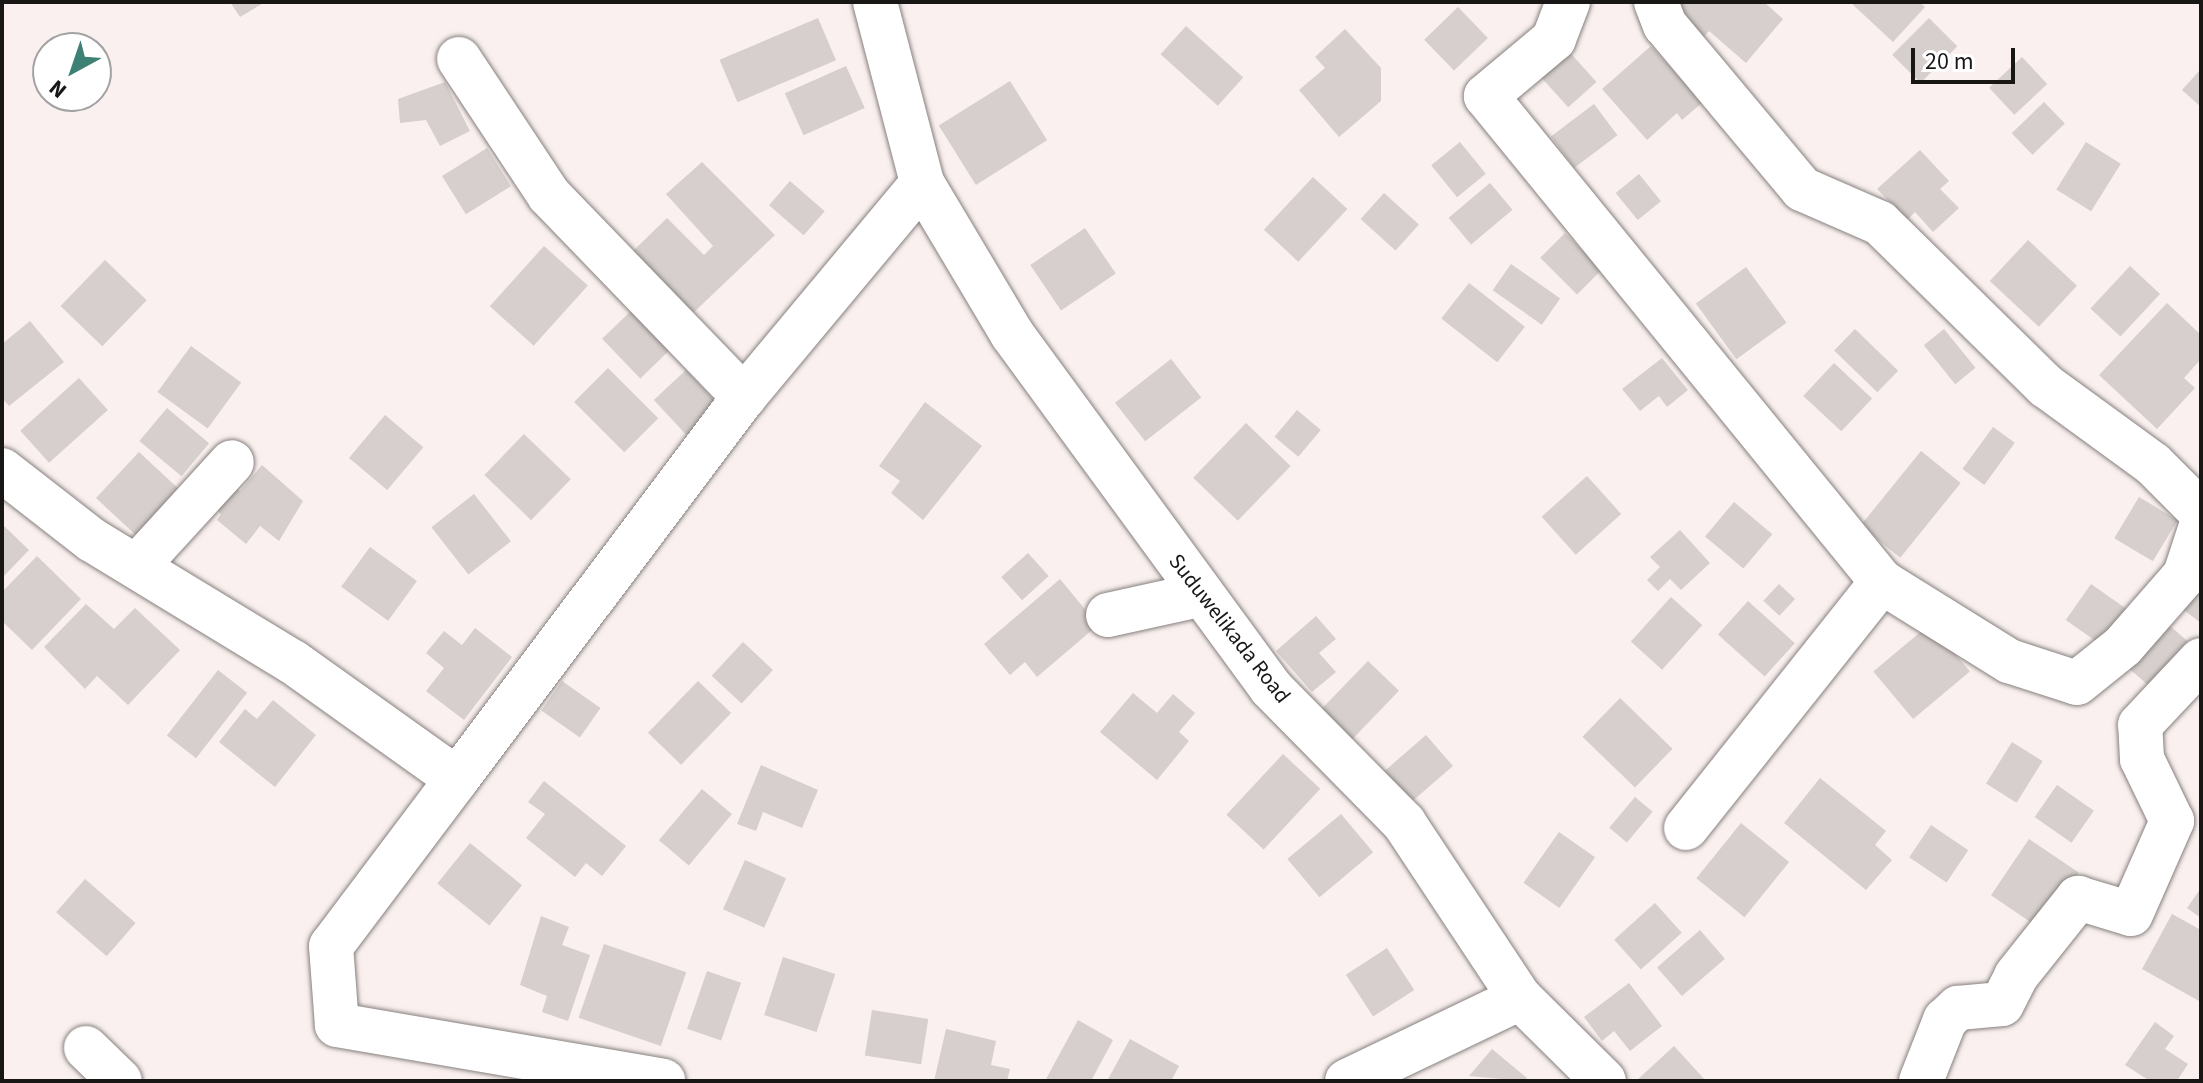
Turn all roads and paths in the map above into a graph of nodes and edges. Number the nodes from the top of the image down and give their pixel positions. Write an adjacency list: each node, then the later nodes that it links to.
1 (875, 2): 5 (street, Suduwelikada Road)
2 (1568, 2): 12 (street)
3 (1656, 2): 9 (street)
4 (459, 59): 6 (street)
5 (922, 183): 6 (street); 13 (street, Suduwelikada Road)
6 (744, 397): 16 (street)
7 (232, 462): 11 (street)
8 (2, 470): 11 (street)
9 (2201, 512)
10 (2201, 526): 12 (street)
11 (138, 565): 16 (street)
12 (1882, 582): 17 (street)
13 (1199, 595): 14 (street); 18 (street, Suduwelikada Road)
14 (1108, 615)
15 (2201, 660): 24 (street)
16 (457, 779): 21 (street)
17 (1686, 828)
18 (1520, 998): 22 (street); 23 (street, Suduwelikada Road)
19 (86, 1048): 20 (street)
20 (120, 1081)
21 (663, 1081)
22 (1347, 1081)
23 (1604, 1081)
24 (1921, 1081)

